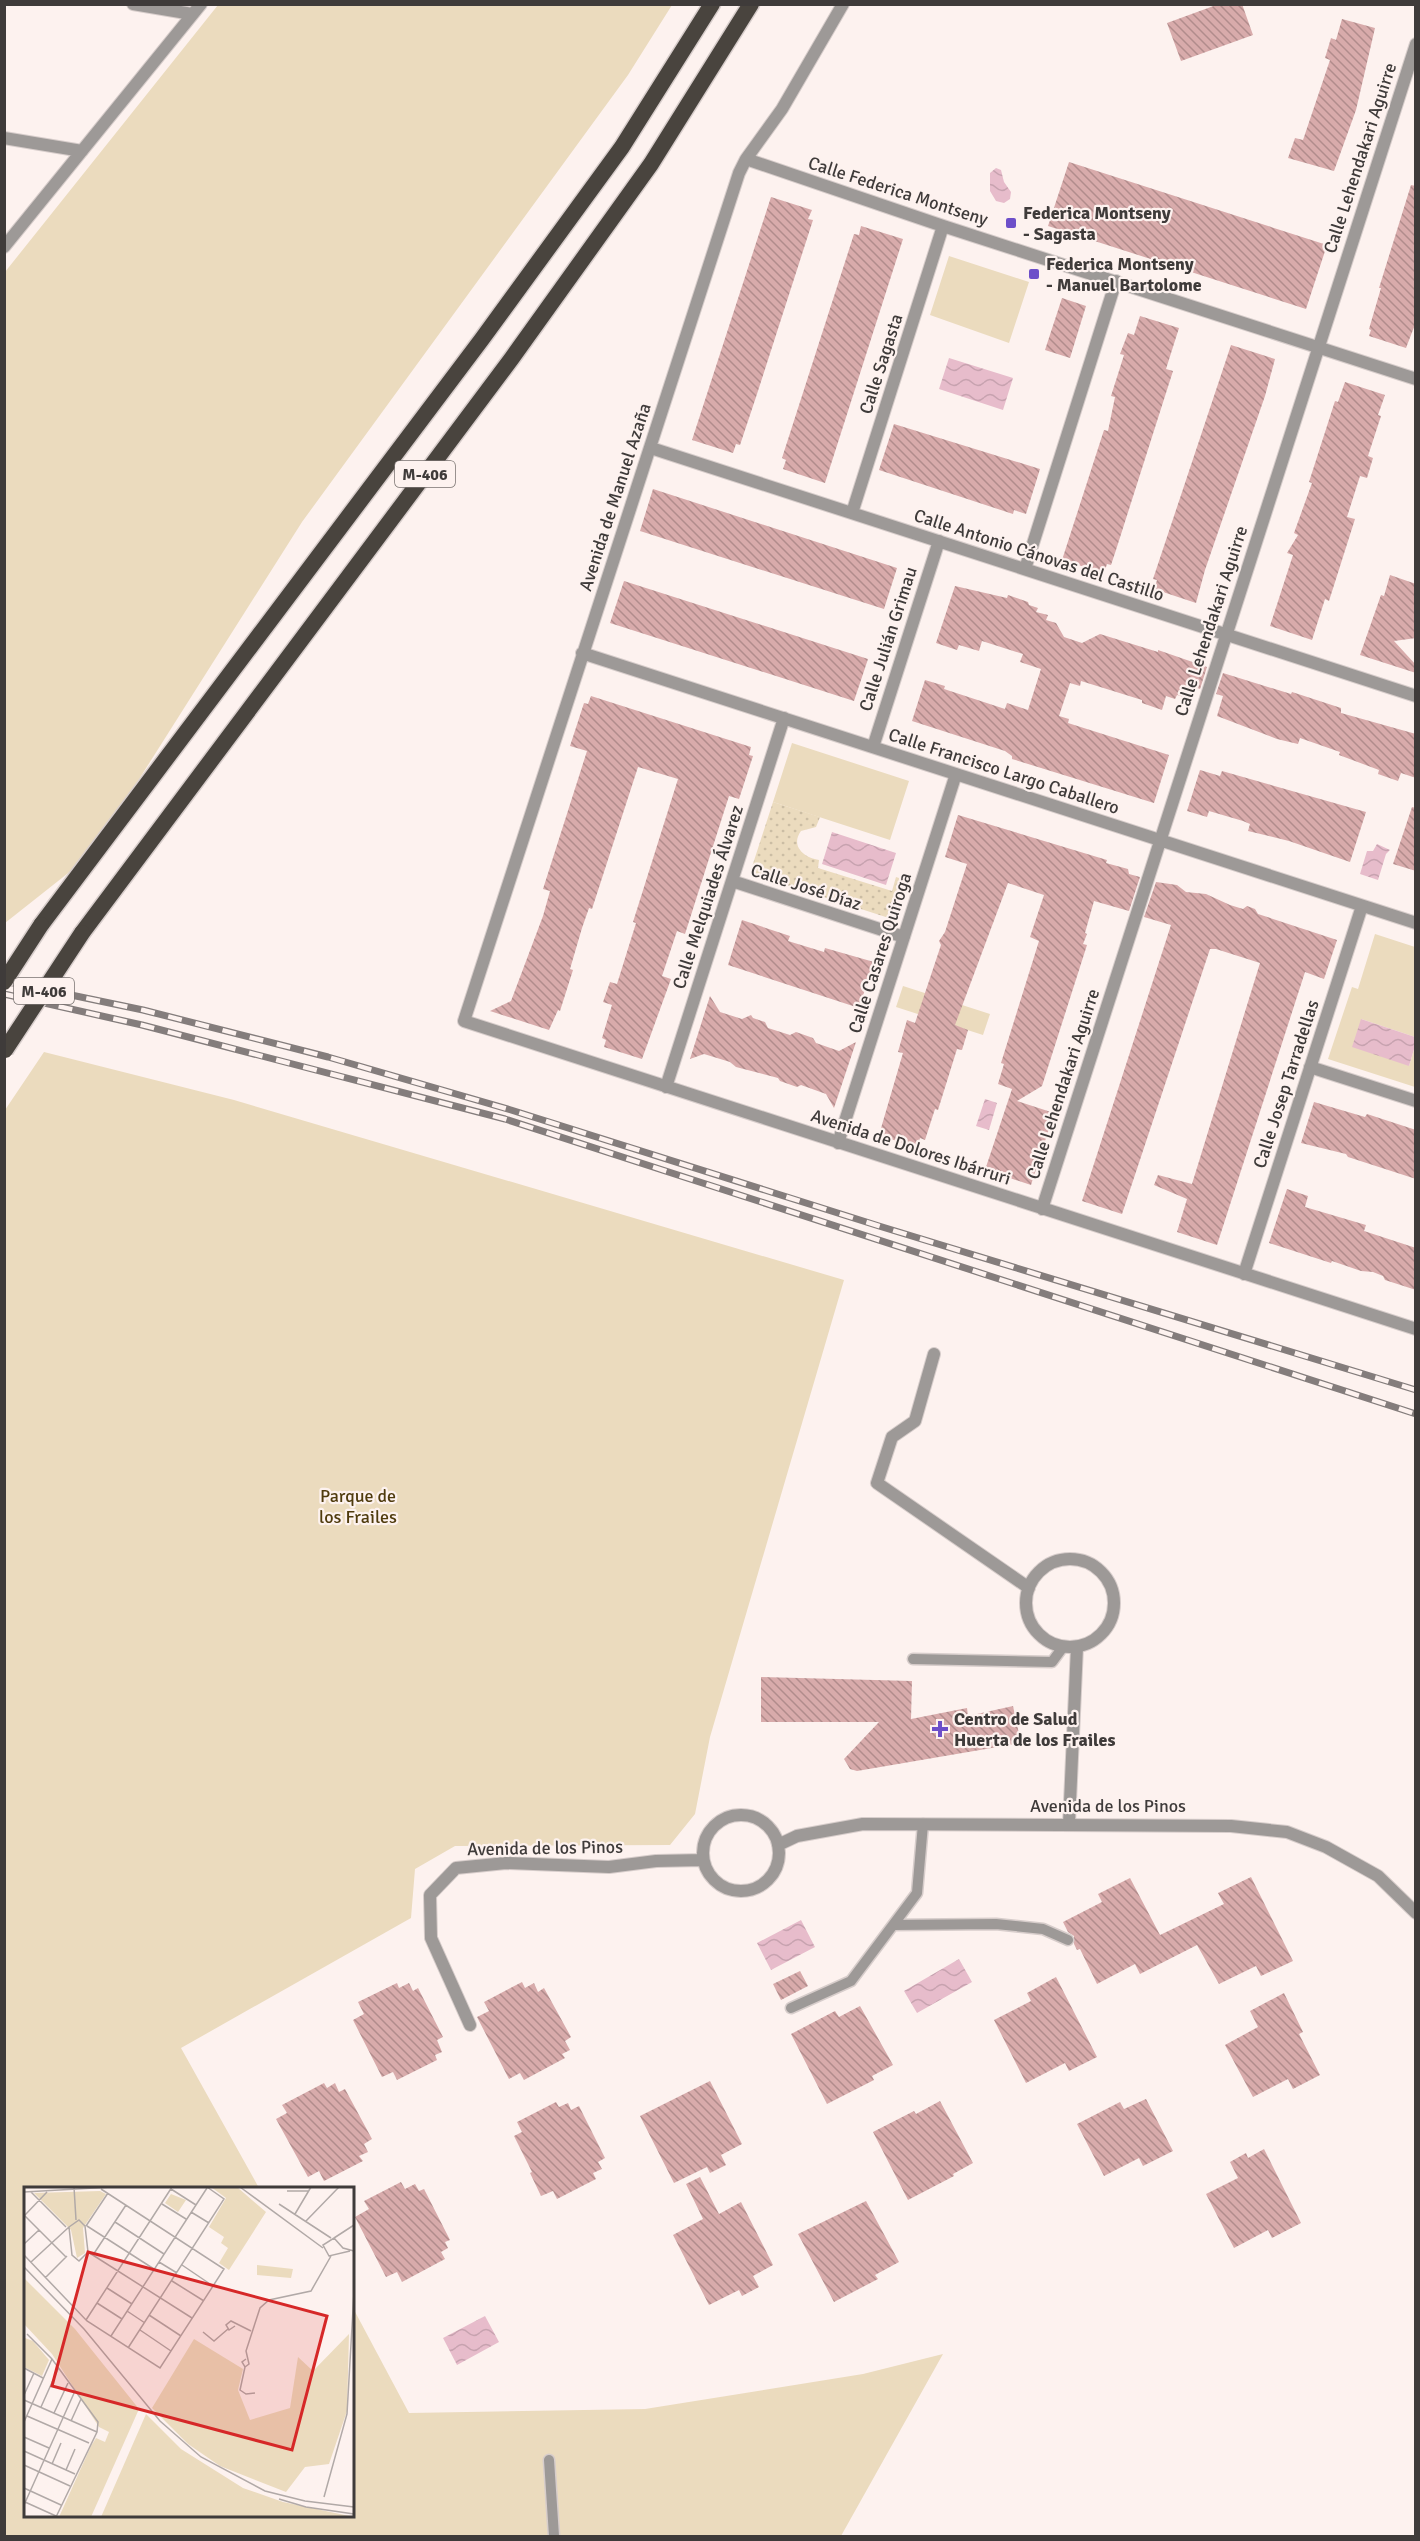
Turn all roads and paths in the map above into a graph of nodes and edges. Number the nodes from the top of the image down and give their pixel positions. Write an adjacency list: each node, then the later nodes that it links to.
1 (133, 4): 5 (street)
2 (712, 4): 31 (highway, M-406, bridge)
3 (751, 4): 33 (highway, M-406, bridge)
4 (843, 4): 10 (street, Avenida de Manuel Azaña)
5 (196, 10): 9 (street)
6 (1416, 44): 7 (street, Calle Lehendakari Aguirre)
7 (1413, 60): 14 (street, Calle Lehendakari Aguirre)
8 (4, 138): 9 (street)
9 (82, 151): 12 (street)
10 (746, 159): 11 (street, Calle Federica Montseny); 16 (street, Avenida de Manuel Azaña)
11 (943, 226): 13 (street, Calle Federica Montseny); 17 (street, Calle Sagasta)
12 (6, 241)
13 (1116, 281): 14 (street, Calle Federica Montseny); 19 (street)
14 (1317, 347): 15 (street, Calle Federica Montseny); 20 (street, Calle Lehendakari Aguirre)
15 (1416, 379)
16 (651, 448): 17 (street, Calle Antonio Cánovas del Castillo); 21 (street, Avenida de Manuel Azaña)
17 (852, 513): 18 (street, Calle Antonio Cánovas del Castillo)
18 (939, 541): 19 (street, Calle Antonio Cánovas del Castillo); 24 (street, Calle Julián Grimau)
19 (1025, 569): 20 (street, Calle Antonio Cánovas del Castillo)
20 (1226, 635): 22 (street, Calle Antonio Cánovas del Castillo); 26 (street, Calle Lehendakari Aguirre)
21 (582, 653): 23 (street, Calle Francisco Largo Caballero); 32 (street, Avenida de Manuel Azaña)
22 (1416, 696)
23 (784, 718): 24 (street, Calle Francisco Largo Caballero); 27 (street, Calle Melquiades Álvarez)
24 (873, 747): 25 (street, Calle Francisco Largo Caballero)
25 (956, 774): 26 (street, Calle Francisco Largo Caballero); 30 (street, Calle Casares Quiroga)
26 (1160, 840): 28 (street, Calle Francisco Largo Caballero); 38 (street, Calle Lehendakari Aguirre)
27 (732, 882): 30 (street, Calle José Díaz); 35 (street, Calle Melquiades Álvarez)
28 (1362, 906): 29 (street, Calle Francisco Largo Caballero); 34 (street, Calle Josep Tarradellas)
29 (1416, 923)
30 (904, 937): 37 (street, Calle Casares Quiroga)
31 (4, 982)
32 (464, 1021): 35 (street, Avenida de Dolores Ibárruri)
33 (5, 1051)
34 (1310, 1067): 36 (street); 39 (street, Calle Josep Tarradellas)
35 (666, 1087): 37 (street, Avenida de Dolores Ibárruri)
36 (1416, 1101)
37 (838, 1143): 38 (street, Avenida de Dolores Ibárruri)
38 (1042, 1209): 39 (street, Avenida de Dolores Ibárruri)
39 (1244, 1274): 40 (street, Avenida de Dolores Ibárruri)
40 (1416, 1329)
41 (934, 1354): 42 (street)
42 (1029, 1588): 43 (street); 44 (street)
43 (1063, 1647): 44 (street); 45 (lane)
44 (1077, 1647): 47 (street)
45 (913, 1659)
46 (923, 1824): 47 (street, Avenida de los Pinos); 48 (street, Avenida de los Pinos); 51 (lane)
47 (1069, 1824): 50 (street, Avenida de los Pinos)
48 (778, 1845): 49 (street); 49 (street)
49 (703, 1860): 54 (street, Avenida de los Pinos)
50 (1416, 1913)
51 (893, 1925): 52 (lane); 53 (lane)
52 (1068, 1940)
53 (791, 2008)
54 (470, 2025)
55 (549, 2460): 56 (lane)
56 (554, 2536)

